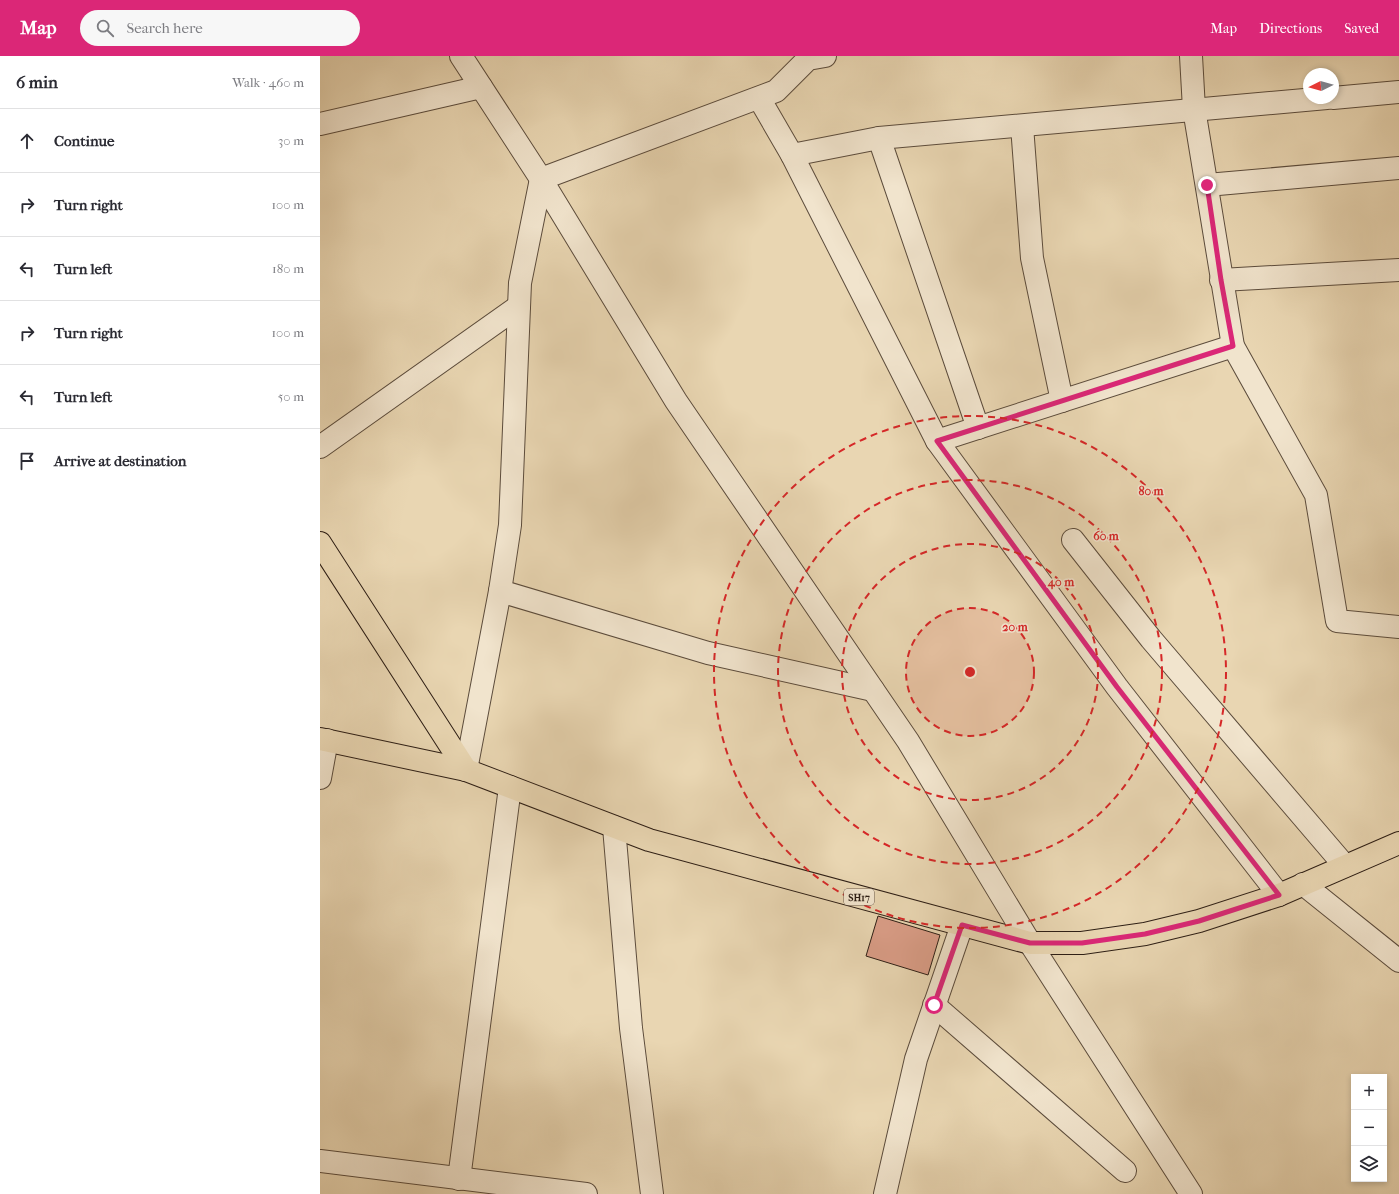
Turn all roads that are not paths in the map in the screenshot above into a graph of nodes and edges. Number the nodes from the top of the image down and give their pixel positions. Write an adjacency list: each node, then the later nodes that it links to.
1 (460, 56): 4 (street)
2 (825, 56): 7 (street)
3 (1192, 56): 9 (street)
4 (481, 87): 10 (street); 15 (street)
5 (1399, 92): 6 (street)
6 (1339, 97)
7 (759, 98): 13 (street); 15 (street)
8 (1303, 100): 9 (street)
9 (1194, 110): 11 (street); 16 (street)
10 (320, 124)
11 (1022, 126): 12 (street); 21 (street)
12 (879, 138): 13 (street); 22 (street)
13 (792, 155): 23 (street)
14 (1399, 168): 16 (street)
15 (541, 179): 19 (street); 29 (street)
16 (1207, 185): 18 (street)
17 (1399, 270): 18 (street)
18 (1221, 280): 20 (street)
19 (519, 306): 24 (street); 27 (street)
20 (1233, 346): 21 (street); 28 (street)
21 (1062, 401): 22 (street)
22 (978, 428): 23 (street)
23 (937, 441): 38 (street)
24 (320, 447)
25 (1073, 540): 36 (street)
26 (320, 543): 31 (main road)
27 (500, 591): 29 (street); 31 (street)
28 (1399, 627)
29 (873, 690): 40 (street)
30 (324, 740): 31 (main road, SH17); 32 (street)
31 (466, 770): 33 (main road, SH17)
32 (320, 778)
33 (510, 787): 34 (main road, SH17); 45 (street)
34 (614, 826): 39 (main road, SH17); 48 (street)
35 (1399, 843): 36 (main road, SH17)
36 (1345, 866): 37 (main road, SH17)
37 (1303, 884): 38 (main road, SH17); 41 (street)
38 (1279, 895): 40 (main road, SH17)
39 (962, 925): 40 (main road, SH17); 42 (street)
40 (1030, 943): 50 (street)
41 (1399, 962)
42 (934, 1005): 44 (street); 49 (street)
43 (320, 1161): 45 (street)
44 (1125, 1171)
45 (459, 1178): 46 (street)
46 (498, 1189): 47 (street)
47 (586, 1194)
48 (652, 1194)
49 (885, 1194)
50 (1190, 1194)

